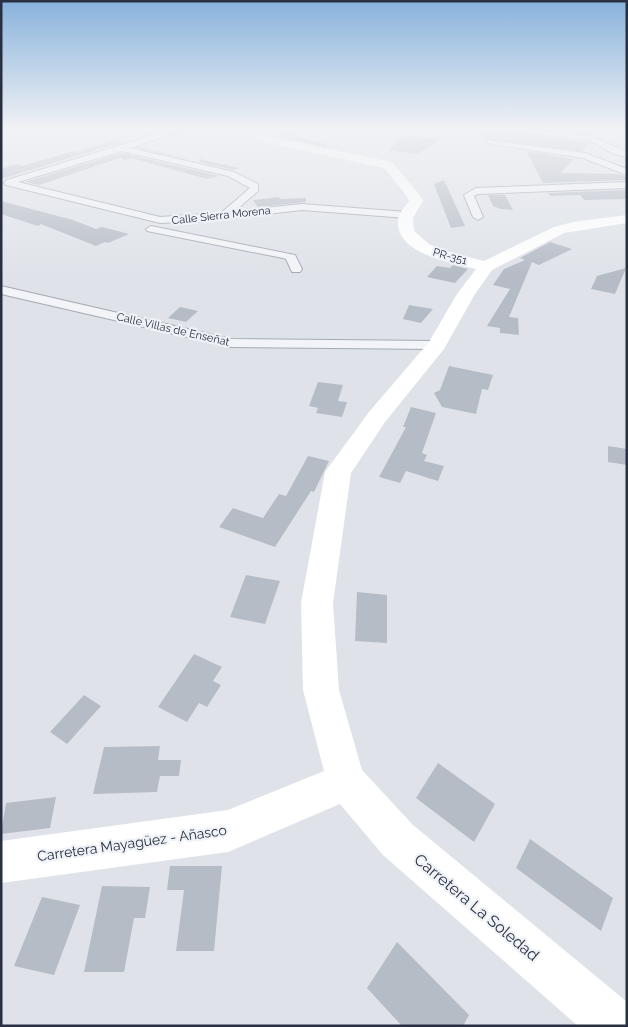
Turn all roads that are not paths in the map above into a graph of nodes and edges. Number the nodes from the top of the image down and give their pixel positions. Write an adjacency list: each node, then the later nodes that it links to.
1 (26, 178): 4 (street)
2 (239, 178): 7 (street)
3 (398, 178): 8 (main road, PR-351 / PR-351)
4 (5, 184): 11 (street, Calle Sierra Morena)
5 (627, 185): 9 (street)
6 (1, 192): 12 (street)
7 (226, 215): 8 (street, Calle Sierra Morena); 11 (street, Calle Sierra Morena)
8 (407, 215): 13 (main road, PR-351 / PR-351)
9 (478, 217)
10 (627, 219): 13 (main road)
11 (160, 220): 12 (street)
12 (146, 228): 14 (street)
13 (486, 266): 16 (main road)
14 (296, 269)
15 (1, 290): 16 (street, Calle Villas de Enseñat)
16 (437, 345): 17 (main road)
17 (346, 781): 18 (main road, Carretera Mayagüez - Añasco); 19 (main road, Carretera La Soledad)
18 (1, 862)
19 (616, 1026)

